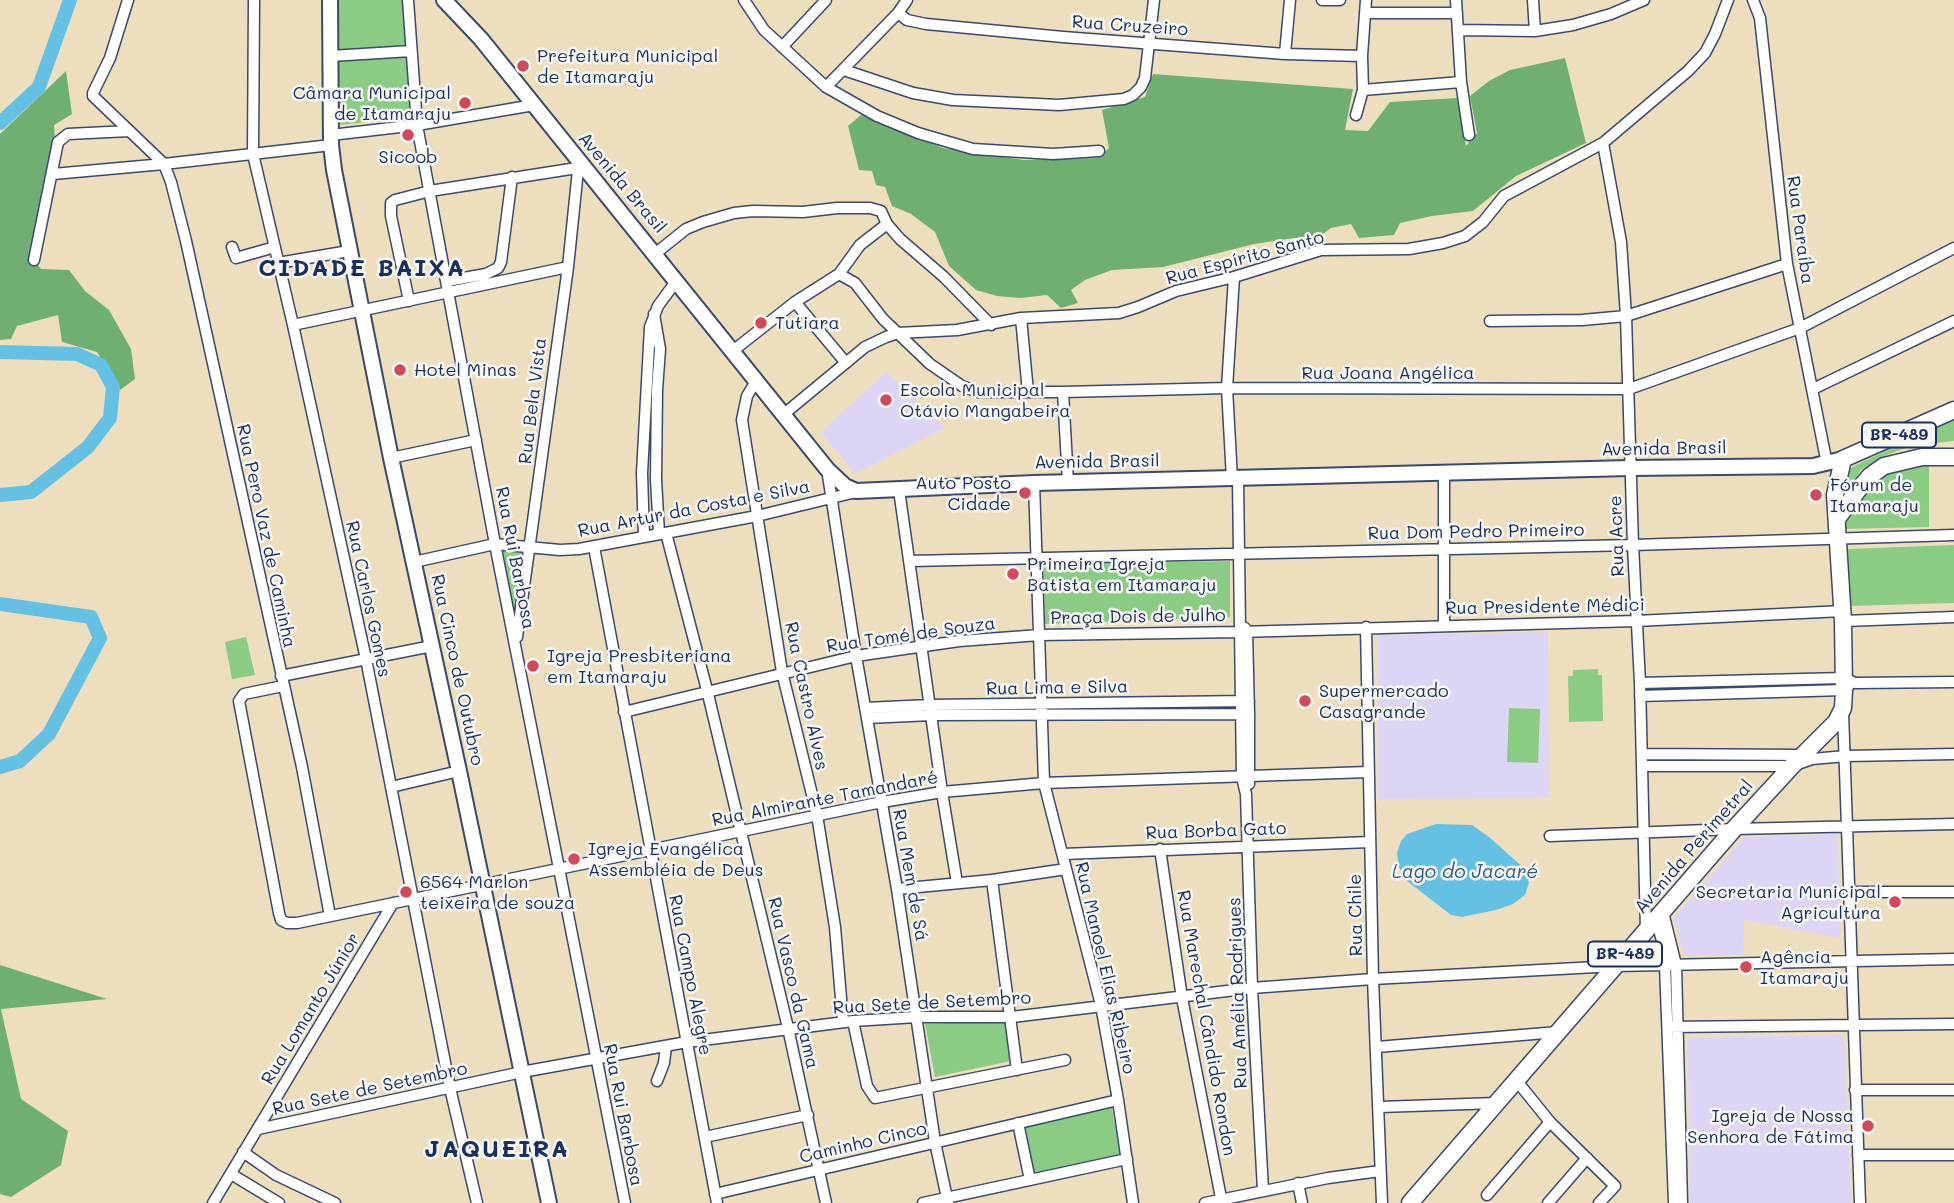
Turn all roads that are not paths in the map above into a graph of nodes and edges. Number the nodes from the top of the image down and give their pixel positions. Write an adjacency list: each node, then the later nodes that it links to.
1 (128, 0): 37 (street)
2 (254, 0): 42 (street, Rua Carlos Gomes)
3 (330, 0): 29 (street, Rua Cinco de Outubro)
4 (444, 0): 34 (street, Avenida Brasil)
5 (744, 0): 25 (street)
6 (826, 0): 25 (street)
7 (907, 0): 19 (street)
8 (1154, 0): 24 (street)
9 (1290, 0): 27 (street)
10 (1322, 0): 11 (street)
11 (1340, 0)
12 (1366, 0): 20 (street)
13 (1456, 0): 21 (street)
14 (1532, 0): 23 (street)
15 (1644, 0): 23 (street)
16 (1728, 0): 40 (street, Rua Espírito Santo)
17 (1753, 0): 56 (street, Rua Paraíba)
18 (409, 1): 26 (street, Rua Rui Barbosa)
19 (898, 13): 24 (street, Rua Cruzeiro); 30 (street)
20 (1365, 13): 21 (street); 28 (street)
21 (1457, 13): 22 (street)
22 (1458, 30): 23 (street); 31 (street)
23 (1535, 31)
24 (1151, 44): 27 (street, Rua Cruzeiro); 30 (street)
25 (782, 47): 32 (street)
26 (411, 51): 29 (street); 36 (street, Rua Rui Barbosa)
27 (1285, 54): 28 (street, Rua Cruzeiro)
28 (1362, 55): 33 (street)
29 (331, 56): 39 (street, Rua Cinco de Outubro)
30 (844, 70): 32 (street)
31 (1461, 82): 33 (street); 38 (street)
32 (826, 87): 41 (street)
33 (1363, 90): 35 (street)
34 (534, 105): 36 (street); 44 (street, Avenida Brasil)
35 (1356, 115)
36 (417, 125): 39 (street); 47 (street, Rua Rui Barbosa)
37 (129, 131): 43 (street); 45 (street)
38 (1469, 135)
39 (331, 140): 42 (street); 52 (street, Rua Cinco de Outubro)
40 (1603, 143): 59 (street, Rua Espírito Santo); 67 (street, Rua Acre)
41 (1099, 151)
42 (253, 153): 43 (street); 50 (street, Rua Carlos Gomes)
43 (164, 164): 45 (street); 126 (street, Rua Pero Vaz de Caminha)
44 (578, 164): 46 (street); 53 (street, Avenida Brasil); 57 (street, Rua Bela Vista)
45 (53, 174): 54 (street)
46 (512, 177): 47 (street); 61 (street)
47 (430, 191): 61 (street, Rua Rui Barbosa); 63 (street)
48 (887, 225): 53 (street); 58 (street); 72 (street)
49 (232, 247): 50 (street)
50 (275, 247): 55 (street, Rua Carlos Gomes)
51 (1954, 248): 73 (street, Rua Joana Angélica)
52 (349, 251): 55 (street); 65 (street, Rua Cinco de Outubro)
53 (656, 253): 60 (street, Avenida Brasil)
54 (34, 260)
55 (278, 263): 71 (street, Rua Carlos Gomes)
56 (1787, 264): 67 (street); 73 (street, Rua Paraíba)
57 (568, 267): 62 (street); 106 (street, Rua Bela Vista)
58 (839, 274): 64 (street); 74 (street, Rua Joana Angélica)
59 (1234, 277): 68 (street, Rua Espírito Santo); 78 (street)
60 (677, 280): 66 (street); 75 (street, Avenida Brasil)
61 (447, 281): 62 (street, Rua Rui Barbosa)
62 (449, 292): 63 (street); 85 (street, Rua Rui Barbosa)
63 (409, 301): 65 (street)
64 (795, 302): 75 (street); 76 (street)
65 (361, 311): 71 (street); 87 (street, Rua Cinco de Outubro)
66 (654, 313): 100 (street, Rua Vasco da Gama); 102 (street)
67 (1626, 316): 69 (street); 79 (street, Rua Acre)
68 (1021, 318): 72 (street, Rua Espírito Santo); 81 (street)
69 (1490, 321)
70 (1954, 321): 80 (street)
71 (293, 325): 124 (street, Rua Carlos Gomes)
72 (990, 325): 74 (street, Rua Espírito Santo)
73 (1800, 328): 79 (street, Rua Joana Angélica); 80 (street, Rua Paraíba)
74 (898, 333): 76 (street, Rua Espírito Santo); 81 (street, Rua Joana Angélica)
75 (734, 351): 77 (street, Avenida Brasil)
76 (846, 363): 84 (street, Rua Espírito Santo)
77 (757, 381): 84 (street, Avenida Brasil); 98 (street, Rua Castro Alves)
78 (1227, 388): 79 (street, Rua Joana Angélica); 82 (street, Rua Joana Angélica); 92 (street)
79 (1629, 389): 90 (street, Rua Acre)
80 (1813, 390): 88 (street, Rua Paraíba)
81 (1028, 392): 82 (street, Rua Joana Angélica)
82 (1063, 392): 93 (street)
83 (1954, 410): 88 (main road, BR-489)
84 (784, 414): 89 (street, Avenida Brasil)
85 (476, 440): 87 (street); 104 (street, Rua Rui Barbosa)
86 (1954, 457): 99 (main road)
87 (391, 458): 112 (street, Rua Cinco de Outubro)
88 (1835, 462): 90 (street, Avenida Brasil); 99 (main road, BR-489)
89 (827, 468): 96 (street, Avenida Brasil); 97 (street, Rua Mem de Sá)
90 (1630, 468): 91 (street, Avenida Brasil); 105 (street, Rua Acre)
91 (1444, 472): 92 (street, Avenida Brasil); 108 (street)
92 (1235, 479): 93 (street, Avenida Brasil); 109 (street)
93 (1069, 482): 94 (street, Avenida Brasil)
94 (1034, 483): 95 (street, Avenida Brasil); 110 (street, Praça Dois de Julho)
95 (899, 490): 96 (street, Avenida Brasil); 111 (street)
96 (856, 491): 97 (street, Rua Artur da Costa e Silva)
97 (832, 497): 98 (street, Rua Artur da Costa e Silva); 123 (street, Rua Mem de Sá)
98 (757, 516): 100 (street, Rua Artur da Costa e Silva); 125 (street, Rua Castro Alves)
99 (1837, 519): 103 (main road, BR-489)
100 (662, 534): 102 (street, Rua Artur da Costa e Silva); 131 (street, Rua Vasco da Gama)
101 (1954, 535): 103 (street, Rua Dom Pedro Primeiro)
102 (644, 537): 107 (street, Rua Artur da Costa e Silva)
103 (1839, 538): 105 (street, Rua Dom Pedro Primeiro); 113 (main road, BR-489)
104 (495, 544): 106 (street, Rua Artur da Costa e Silva); 112 (street, Rua Artur da Costa e Silva); 120 (street, Rua Rui Barbosa)
105 (1633, 545): 108 (street, Rua Dom Pedro Primeiro); 115 (street, Rua Acre)
106 (530, 547): 107 (street, Rua Artur da Costa e Silva); 120 (street, Rua Bela Vista)
107 (594, 547): 137 (street, Rua Campo Alegre)
108 (1445, 548): 109 (street, Rua Dom Pedro Primeiro); 116 (street)
109 (1240, 554): 110 (street); 118 (street, Praça Dois de Julho)
110 (1037, 559): 111 (street); 119 (street, Praça Dois de Julho)
111 (910, 561): 122 (street)
112 (414, 562): 121 (street, Rua Cinco de Outubro)
113 (1843, 616): 114 (street, Rua Presidente Médici); 115 (street, Rua Presidente Médici); 129 (main road, BR-489)
114 (1954, 617)
115 (1636, 621): 116 (street, Rua Presidente Médici); 128 (street, Rua Acre)
116 (1444, 625): 117 (street, Rua Presidente Médici)
117 (1366, 627): 118 (street, Rua Presidente Médici); 147 (street, Rua Chile)
118 (1243, 628): 119 (street, Praça Dois de Julho); 133 (street, Rua Amélia Rodrigues)
119 (1040, 635): 122 (street, Rua Tomé de Souza); 136 (street, Rua Manoel Elias Ribeiro)
120 (515, 645): 165 (street, Rua Rui Barbosa)
121 (432, 646): 124 (street); 146 (street, Rua Cinco de Outubro)
122 (922, 646): 123 (street, Rua Tomé de Souza); 135 (street)
123 (856, 656): 125 (street, Rua Tomé de Souza); 138 (street, Rua Mem de Sá)
124 (366, 659): 126 (street); 150 (street, Rua Carlos Gomes)
125 (782, 672): 131 (street, Rua Tomé de Souza); 153 (street, Rua Castro Alves)
126 (282, 681): 175 (street, Rua Pero Vaz de Caminha); 175 (street, Rua Almirante Tamandaré)
127 (1954, 682): 129 (street)
128 (1640, 683): 130 (street); 132 (street, Rua Acre)
129 (1848, 684): 130 (street); 134 (main road, BR-489)
130 (1742, 688): 132 (street)
131 (707, 690): 137 (street, Rua Tomé de Souza); 157 (street, Rua Vasco da Gama)
132 (1640, 696): 140 (street, Rua Acre)
133 (1245, 701): 136 (street, Rua Lima e Silva); 139 (street, Rua Amélia Rodrigues)
134 (1843, 708): 142 (main road, Avenida Perimetral / BR-489); 143 (street)
135 (930, 710): 136 (street, Rua Lima e Silva); 138 (street, Rua Lima e Silva); 151 (street)
136 (1041, 710): 139 (street, Rua Lima e Silva); 149 (street, Rua Manoel Elias Ribeiro)
137 (625, 712): 163 (street, Rua Campo Alegre)
138 (866, 713): 152 (street, Rua Mem de Sá)
139 (1245, 714): 148 (street, Rua Amélia Rodrigues)
140 (1642, 754): 142 (street); 145 (street, Rua Acre)
141 (1954, 754): 143 (street)
142 (1808, 756): 143 (street); 144 (main road, Avenida Perimetral / BR-489)
143 (1846, 756): 155 (street)
144 (1792, 765): 145 (street); 156 (main road, Avenida Perimetral / BR-489)
145 (1642, 766): 158 (street, Rua Acre)
146 (459, 771): 150 (street); 169 (street, Rua Cinco de Outubro)
147 (1368, 772): 148 (street, Rua Almirante Tamandaré); 160 (street, Rua Chile)
148 (1246, 777): 149 (street, Rua Almirante Tamandaré); 161 (street, Rua Amélia Rodrigues)
149 (1044, 783): 151 (street, Rua Almirante Tamandaré); 164 (street, Rua Manoel Elias Ribeiro)
150 (391, 787): 173 (street, Rua Carlos Gomes)
151 (942, 792): 152 (street, Rua Almirante Tamandaré); 168 (street)
152 (881, 802): 153 (street, Rua Almirante Tamandaré); 170 (street, Rua Mem de Sá)
153 (817, 815): 157 (street, Rua Almirante Tamandaré); 187 (street, Rua Castro Alves)
154 (1954, 824): 155 (street)
155 (1847, 826): 156 (street); 171 (street)
156 (1734, 829): 158 (street); 176 (main road, Avenida Perimetral / BR-489)
157 (741, 831): 163 (street, Rua Almirante Tamandaré); 191 (street, Rua Vasco da Gama)
158 (1644, 832): 159 (street); 176 (street, Rua Acre)
159 (1550, 836)
160 (1370, 842): 161 (street, Rua Borba Gato); 181 (street, Rua Chile)
161 (1249, 846): 162 (street, Rua Borba Gato); 182 (street, Rua Amélia Rodrigues)
162 (1160, 849): 164 (street, Rua Borba Gato); 183 (street, Rua Marechal Cândido Rondon)
163 (650, 851): 165 (street, Rua Almirante Tamandaré); 193 (street, Rua Campo Alegre)
164 (1063, 854): 166 (street, Rua Manoel Elias Ribeiro)
165 (559, 869): 169 (street, Rua Almirante Tamandaré); 196 (street, Rua Rui Barbosa)
166 (1066, 869): 167 (street); 184 (street, Rua Manoel Elias Ribeiro)
167 (992, 880): 168 (street); 186 (street)
168 (957, 883): 170 (street)
169 (482, 884): 173 (street, Rua Almirante Tamandaré); 199 (street, Rua Cinco de Outubro)
170 (897, 889): 185 (street, Rua Mem de Sá)
171 (1849, 892): 172 (street); 178 (street)
172 (1954, 892)
173 (413, 899): 174 (street, Rua Almirante Tamandaré); 202 (street, Rua Carlos Gomes)
174 (393, 903): 175 (street, Rua Almirante Tamandaré); 212 (street, Rua Lomanto Júnior)
175 (330, 916)
176 (1655, 920): 179 (street, Rua Acre); 180 (main road, Avenida Perimetral / BR-489)
177 (1954, 958): 178 (street, Rua Sete de Setembro)
178 (1850, 960): 179 (street, Rua Sete de Setembro); 189 (street)
179 (1670, 965): 180 (street, Rua Sete de Setembro); 190 (street, Rua Acre)
180 (1615, 966): 181 (street, Rua Sete de Setembro); 192 (main road, Avenida Perimetral / BR-489)
181 (1373, 979): 182 (street, Rua Sete de Setembro); 195 (street, Rua Chile)
182 (1252, 988): 183 (street, Rua Sete de Setembro); 225 (street, Rua Amélia Rodrigues)
183 (1182, 998): 184 (street, Rua Sete de Setembro); 229 (street, Rua Marechal Cândido Rondon)
184 (1101, 1005): 186 (street, Rua Sete de Setembro); 206 (street, Rua Manoel Elias Ribeiro)
185 (917, 1017): 186 (street, Rua Sete de Setembro); 187 (street, Rua Sete de Setembro); 203 (street, Rua Mem de Sá)
186 (1012, 1017): 198 (street)
187 (848, 1021): 191 (street, Rua Sete de Setembro); 203 (street, Rua Castro Alves)
188 (1954, 1024): 189 (street)
189 (1853, 1025): 190 (street); 204 (street)
190 (1673, 1027): 245 (street, Rua Acre); 246 (street, Rua Acre)
191 (788, 1028): 193 (street, Rua Sete de Setembro); 209 (street, Rua Vasco da Gama)
192 (1558, 1032): 195 (street); 200 (main road, Avenida Perimetral / BR-489)
193 (687, 1042): 194 (street, Rua Sete de Setembro); 213 (street, Rua Campo Alegre)
194 (666, 1045): 196 (street, Rua Sete de Setembro); 201 (street)
195 (1377, 1047): 208 (street, Rua Chile)
196 (596, 1059): 199 (street, Rua Sete de Setembro); 235 (street, Rua Rui Barbosa)
197 (1065, 1060): 198 (street)
198 (1017, 1070): 203 (street)
199 (522, 1072): 202 (street, Rua Sete de Setembro); 234 (street, Rua Cinco de Outubro)
200 (1516, 1080): 207 (main road, Avenida Perimetral / BR-489); 210 (street)
201 (657, 1081)
202 (450, 1088): 212 (street, Rua Sete de Setembro); 233 (street, Rua Carlos Gomes)
203 (927, 1088): 214 (street, Rua Mem de Sá)
204 (1855, 1090): 205 (street); 216 (street)
205 (1954, 1090)
206 (1118, 1100): 211 (street, Caminho Cinco); 219 (street, Rua Manoel Elias Ribeiro)
207 (1496, 1102): 208 (street); 242 (main road, Avenida Perimetral / BR-489)
208 (1380, 1107): 221 (street, Rua Chile)
209 (808, 1115): 213 (street); 220 (street, Rua Vasco da Gama)
210 (1550, 1122): 218 (street); 226 (street)
211 (1018, 1123): 214 (street, Caminho Cinco); 223 (street)
212 (258, 1129): 215 (street, Rua Lomanto Júnior)
213 (705, 1137): 227 (street, Rua Campo Alegre)
214 (935, 1142): 220 (street, Caminho Cinco); 228 (street, Rua Mem de Sá)
215 (243, 1152): 222 (street, Rua Lomanto Júnior); 232 (street)
216 (1858, 1155): 217 (street); 247 (street)
217 (1954, 1155)
218 (1587, 1158): 243 (street); 244 (street)
219 (1127, 1159): 223 (street); 238 (street, Rua Manoel Elias Ribeiro)
220 (820, 1169): 227 (street, Caminho Cinco); 236 (street, Rua Vasco da Gama)
221 (1380, 1171): 224 (street); 241 (street, Rua Chile)
222 (231, 1174): 230 (street, Rua Lomanto Júnior); 231 (street)
223 (1030, 1180): 228 (street)
224 (1298, 1183): 225 (street); 240 (street)
225 (1263, 1190): 229 (street)
226 (1487, 1195)
227 (716, 1198)
228 (948, 1200): 237 (street)
229 (1222, 1201): 239 (street)
230 (214, 1203)
231 (278, 1203)
232 (335, 1203)
233 (477, 1203)
234 (549, 1203)
235 (625, 1203)
236 (826, 1203)
237 (923, 1203)
238 (1133, 1203)
239 (1205, 1203)
240 (1302, 1203)
241 (1382, 1203)
242 (1410, 1203)
243 (1548, 1203)
244 (1599, 1203)
245 (1674, 1203)
246 (1682, 1203)
247 (1860, 1203)

